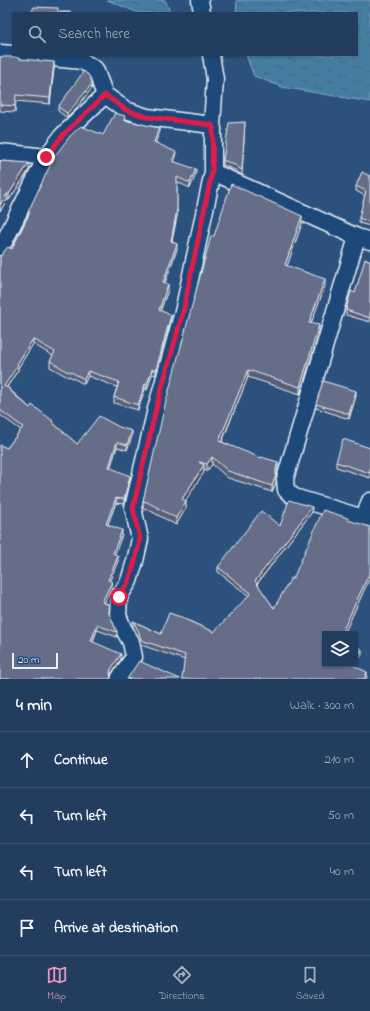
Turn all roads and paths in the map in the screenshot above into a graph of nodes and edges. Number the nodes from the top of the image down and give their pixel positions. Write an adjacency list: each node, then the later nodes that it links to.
1 (200, 0): 2 (street)
2 (202, 12)
3 (0, 53): 4 (street)
4 (12, 54)
5 (31, 56): 7 (street)
6 (210, 56): 8 (street)
7 (105, 95): 8 (street); 10 (street)
8 (212, 125): 11 (street)
9 (0, 152): 10 (street)
10 (46, 157): 13 (street)
11 (212, 172): 12 (street); 16 (street)
12 (364, 239): 15 (street)
13 (0, 247)
14 (370, 501): 15 (street)
15 (367, 519)
16 (119, 679)

